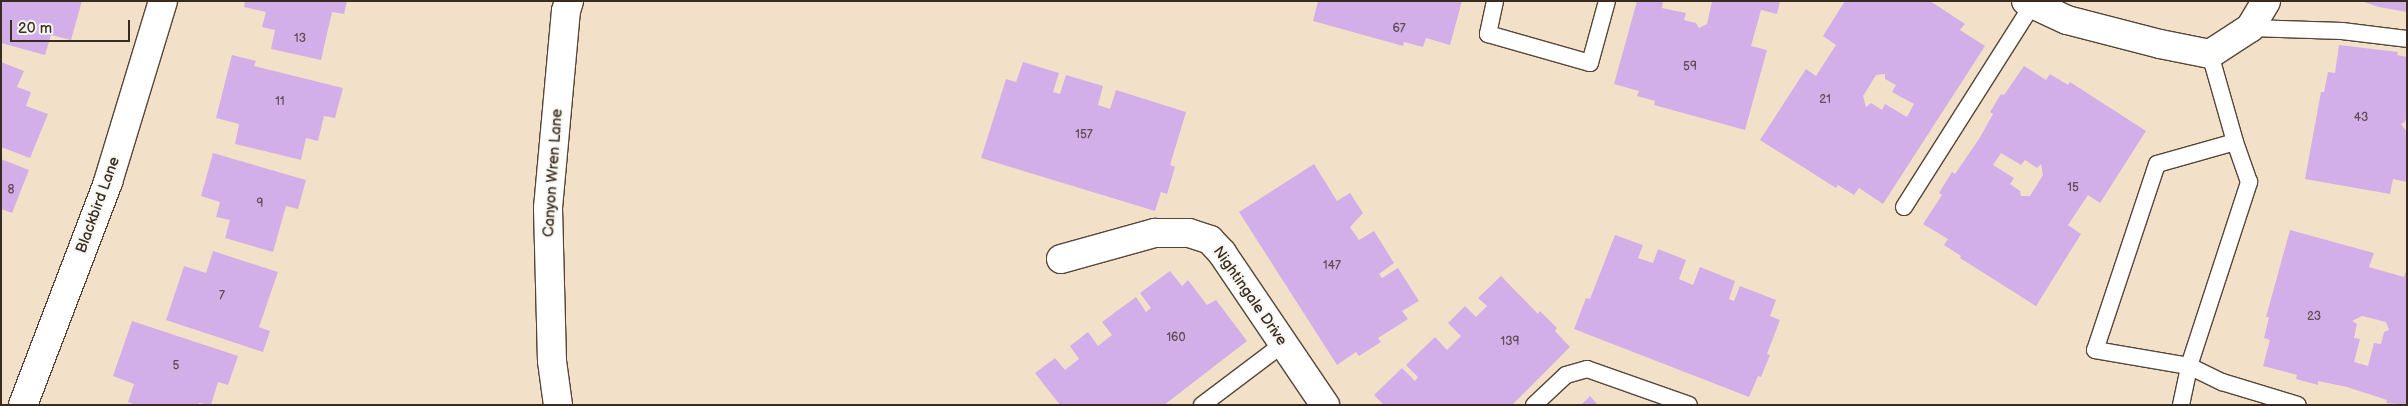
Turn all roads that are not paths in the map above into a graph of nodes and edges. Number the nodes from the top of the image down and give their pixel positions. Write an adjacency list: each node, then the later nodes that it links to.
1 (163, 1): 15 (street, Blackbird Lane)
2 (569, 1): 16 (street, Canyon Wren Lane)
3 (1495, 1): 4 (lane)
4 (1607, 1)
5 (2266, 1): 7 (street)
6 (2030, 3): 9 (street); 11 (lane)
7 (2250, 28): 8 (lane); 9 (street)
8 (2407, 39)
9 (2210, 54): 10 (lane)
10 (2235, 142): 14 (lane); 14 (lane)
11 (1904, 207)
12 (1061, 258): 13 (street, Nightingale Drive)
13 (1283, 344): 17 (lane); 18 (street, Nightingale Drive)
14 (2189, 366): 21 (lane); 22 (lane)
15 (24, 405)
16 (558, 405)
17 (1202, 405)
18 (1324, 405)
19 (1534, 405): 20 (lane)
20 (1689, 405)
21 (2181, 405)
22 (2298, 405)

